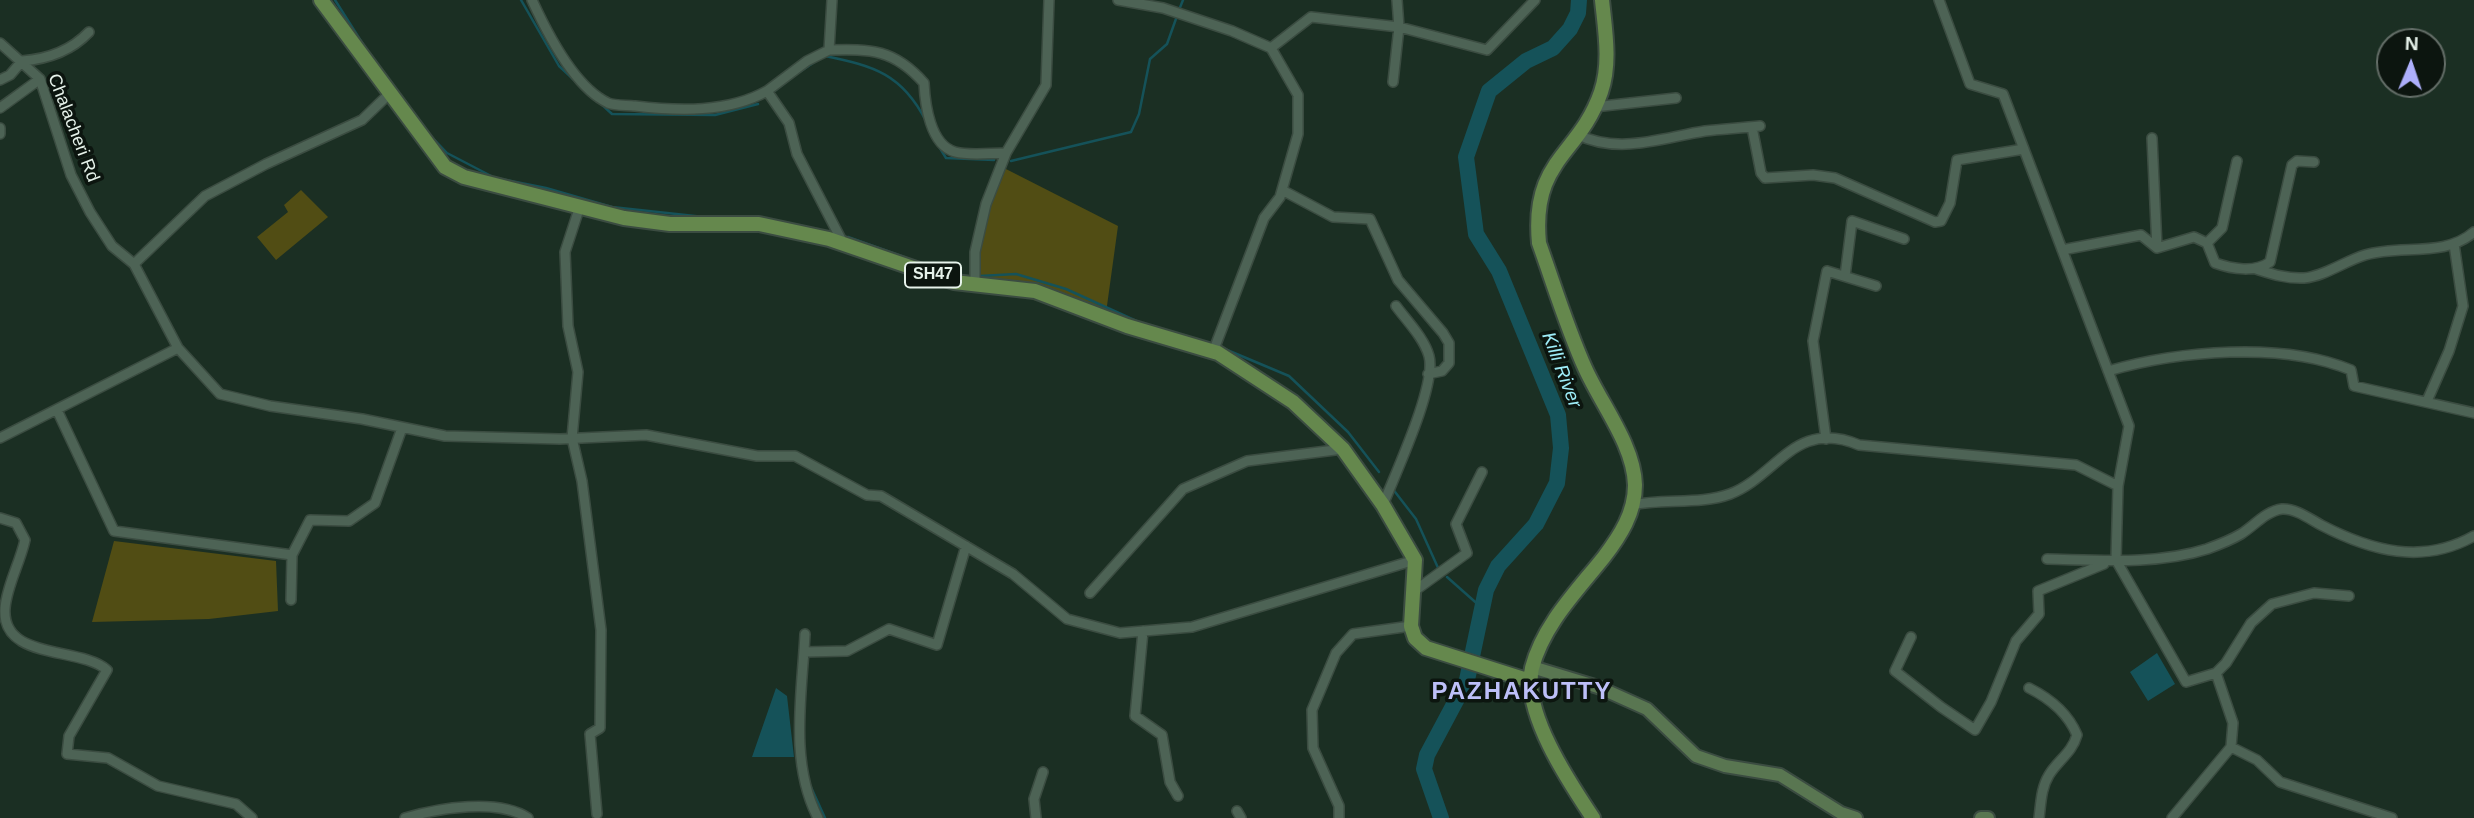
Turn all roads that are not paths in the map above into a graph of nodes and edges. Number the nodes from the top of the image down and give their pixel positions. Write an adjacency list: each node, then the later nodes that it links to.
1 (321, 0): 21 (main road, SH47)
2 (532, 0): 20 (street)
3 (832, 0): 15 (street)
4 (1049, 0): 30 (street)
5 (1118, 0): 10 (street)
6 (1397, 0): 11 (street)
7 (1535, 0): 11 (street)
8 (1602, 0): 23 (main road)
9 (1940, 0): 29 (street)
10 (1161, 4): 14 (street)
11 (1399, 27): 14 (street); 19 (street)
12 (89, 32): 16 (street)
13 (0, 43): 16 (street, Chalacheri Rd)
14 (1271, 48): 33 (street)
15 (829, 50): 20 (street); 30 (street)
16 (22, 61): 17 (street); 18 (street, Chalacheri Rd)
17 (0, 79)
18 (40, 79): 24 (street); 42 (street, Chalacheri Rd)
19 (1393, 82)
20 (767, 91): 37 (street)
21 (389, 94): 34 (main road, SH47); 42 (street)
22 (1676, 98): 23 (street)
23 (1594, 107): 27 (main road)
24 (0, 108)
25 (0, 128): 26 (street)
26 (0, 134)
27 (1576, 134): 29 (street); 63 (main road)
28 (2152, 138): 40 (street)
29 (2024, 149): 41 (street)
30 (1006, 153): 45 (street)
31 (2237, 161): 38 (street)
32 (2314, 162): 43 (street)
33 (1282, 190): 49 (street); 51 (street)
34 (580, 206): 37 (main road, SH47); 57 (street)
35 (2474, 232): 39 (street)
36 (1905, 239): 44 (street)
37 (843, 243): 45 (main road, SH47)
38 (2207, 243): 40 (street); 43 (street)
39 (2454, 244): 43 (street); 52 (street)
40 (2157, 248): 41 (street)
41 (2062, 250): 50 (street)
42 (134, 264): 48 (street)
43 (2256, 269)
44 (1845, 276): 46 (street); 58 (street)
45 (975, 286): 49 (main road, SH47)
46 (1876, 286)
47 (1396, 306): 51 (street)
48 (177, 348): 53 (street); 55 (street)
49 (1213, 352): 59 (main road, SH47)
50 (2108, 370): 52 (street); 61 (street)
51 (1428, 374): 62 (street)
52 (2427, 401): 54 (street)
53 (57, 410): 56 (street); 67 (street)
54 (2474, 413)
55 (402, 428): 57 (street); 67 (street)
56 (0, 438)
57 (572, 438): 66 (street); 86 (street)
58 (1826, 439): 61 (street); 63 (street)
59 (1343, 449): 62 (main road, SH47); 72 (street)
60 (1482, 472): 71 (street)
61 (2118, 486): 70 (street)
62 (1383, 505): 69 (main road, SH47)
63 (1632, 505): 81 (main road)
64 (0, 519): 87 (street)
65 (2474, 536): 70 (street)
66 (966, 546): 76 (street); 79 (street)
67 (292, 555): 74 (street)
68 (2047, 558): 70 (street)
69 (1415, 560): 71 (main road); 76 (street)
70 (2116, 561): 78 (street); 80 (street)
71 (1413, 592): 75 (main road)
72 (1090, 593)
73 (2349, 596): 80 (street)
74 (291, 600)
75 (1411, 626): 81 (main road); 92 (street)
76 (1143, 631): 85 (street)
77 (805, 634): 79 (street)
78 (1911, 637)
79 (804, 652): 90 (street)
80 (2216, 673): 83 (street)
81 (1531, 674): 93 (main road); 94 (main road)
82 (2029, 688): 97 (street)
83 (2231, 747): 98 (street); 99 (street)
84 (1043, 772): 91 (street)
85 (1178, 796)
86 (597, 814)
87 (252, 818)
88 (405, 818): 89 (street)
89 (528, 818)
90 (818, 818)
91 (1036, 818)
92 (1339, 818)
93 (1593, 818)
94 (1856, 818)
95 (1981, 818): 96 (main road)
96 (1988, 818)
97 (2039, 818)
98 (2172, 818)
99 (2392, 818)

